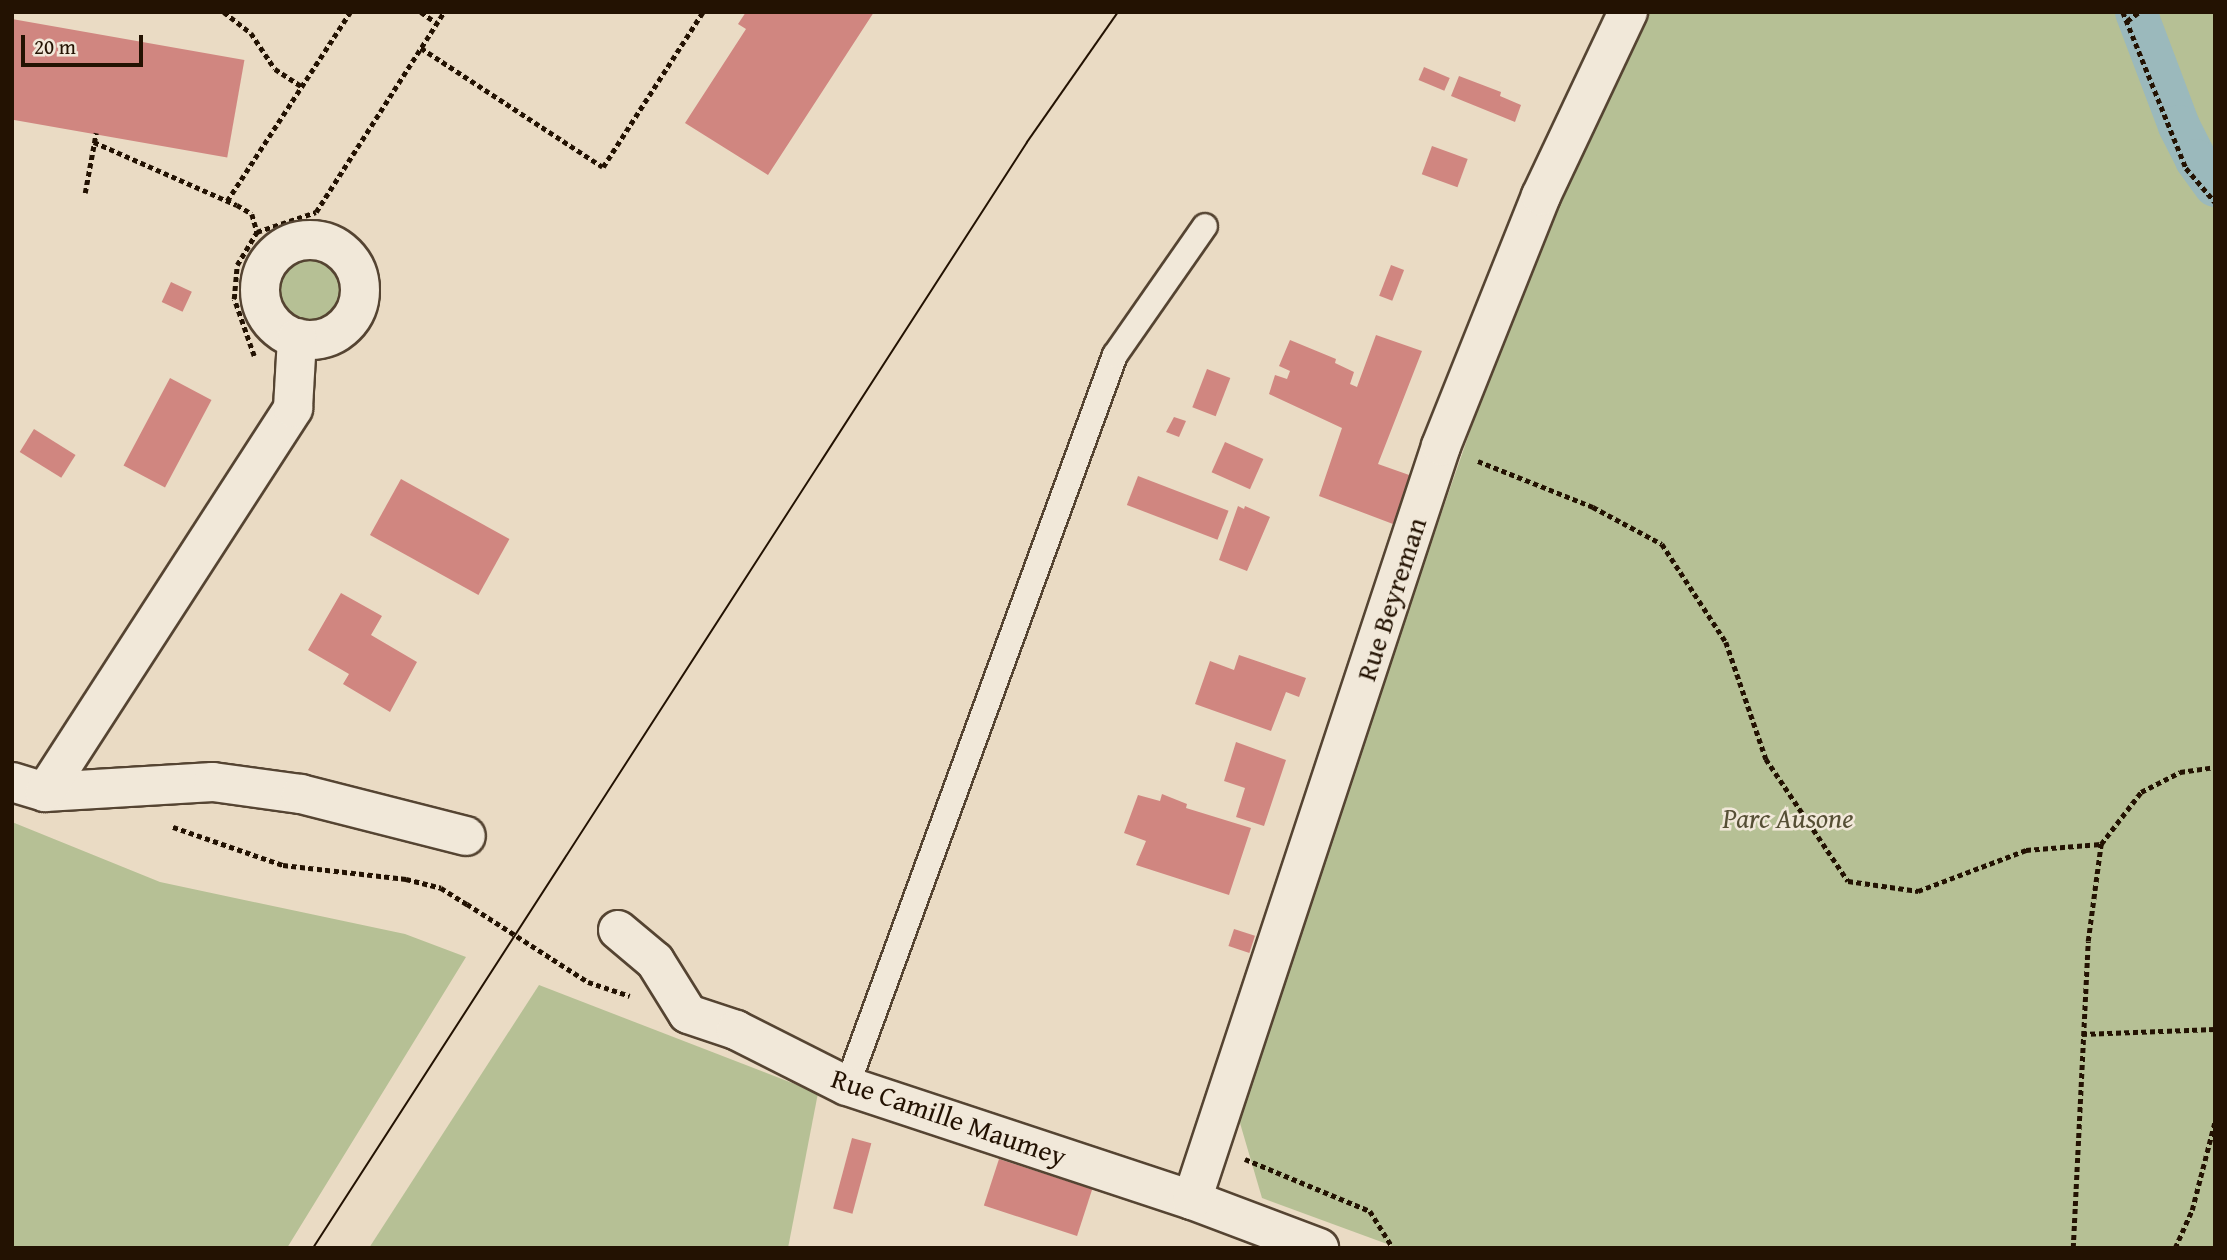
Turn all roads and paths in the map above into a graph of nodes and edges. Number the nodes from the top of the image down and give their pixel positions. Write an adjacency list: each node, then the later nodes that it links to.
1 (225, 12): 12 (path)
2 (350, 12): 12 (path)
3 (421, 12): 10 (path)
4 (444, 12): 10 (path)
5 (702, 12): 11 (path)
6 (1628, 12): 22 (street, Rue Beyreman)
7 (2123, 12): 9 (path)
8 (2139, 12): 9 (path)
9 (2127, 21): 17 (path)
10 (437, 23): 11 (path)
11 (421, 48): 19 (path)
12 (301, 86): 16 (path)
13 (96, 133): 14 (path)
14 (94, 142): 15 (path); 16 (path)
15 (85, 193)
16 (227, 201): 19 (path)
17 (2215, 202)
18 (1205, 226): 32 (lane)
19 (257, 232): 21 (path)
20 (298, 338): 24 (street)
21 (257, 361)
22 (1441, 446): 27 (path); 34 (street, Rue Beyreman)
23 (2215, 767): 27 (path)
24 (29, 787): 26 (street)
25 (171, 826): 29 (path, bridge)
26 (466, 836)
27 (2101, 844): 31 (path)
28 (618, 930): 32 (street, Rue Camille Maumey)
29 (588, 982)
30 (2215, 1029): 31 (path)
31 (2082, 1034): 38 (path)
32 (847, 1086): 35 (street, Rue Camille Maumey)
33 (2215, 1121): 39 (path)
34 (1212, 1146): 35 (street, Rue Beyreman); 37 (path)
35 (1192, 1200): 36 (street, Rue Camille Maumey)
36 (1319, 1248)
37 (1393, 1248)
38 (2073, 1248)
39 (2175, 1248)

